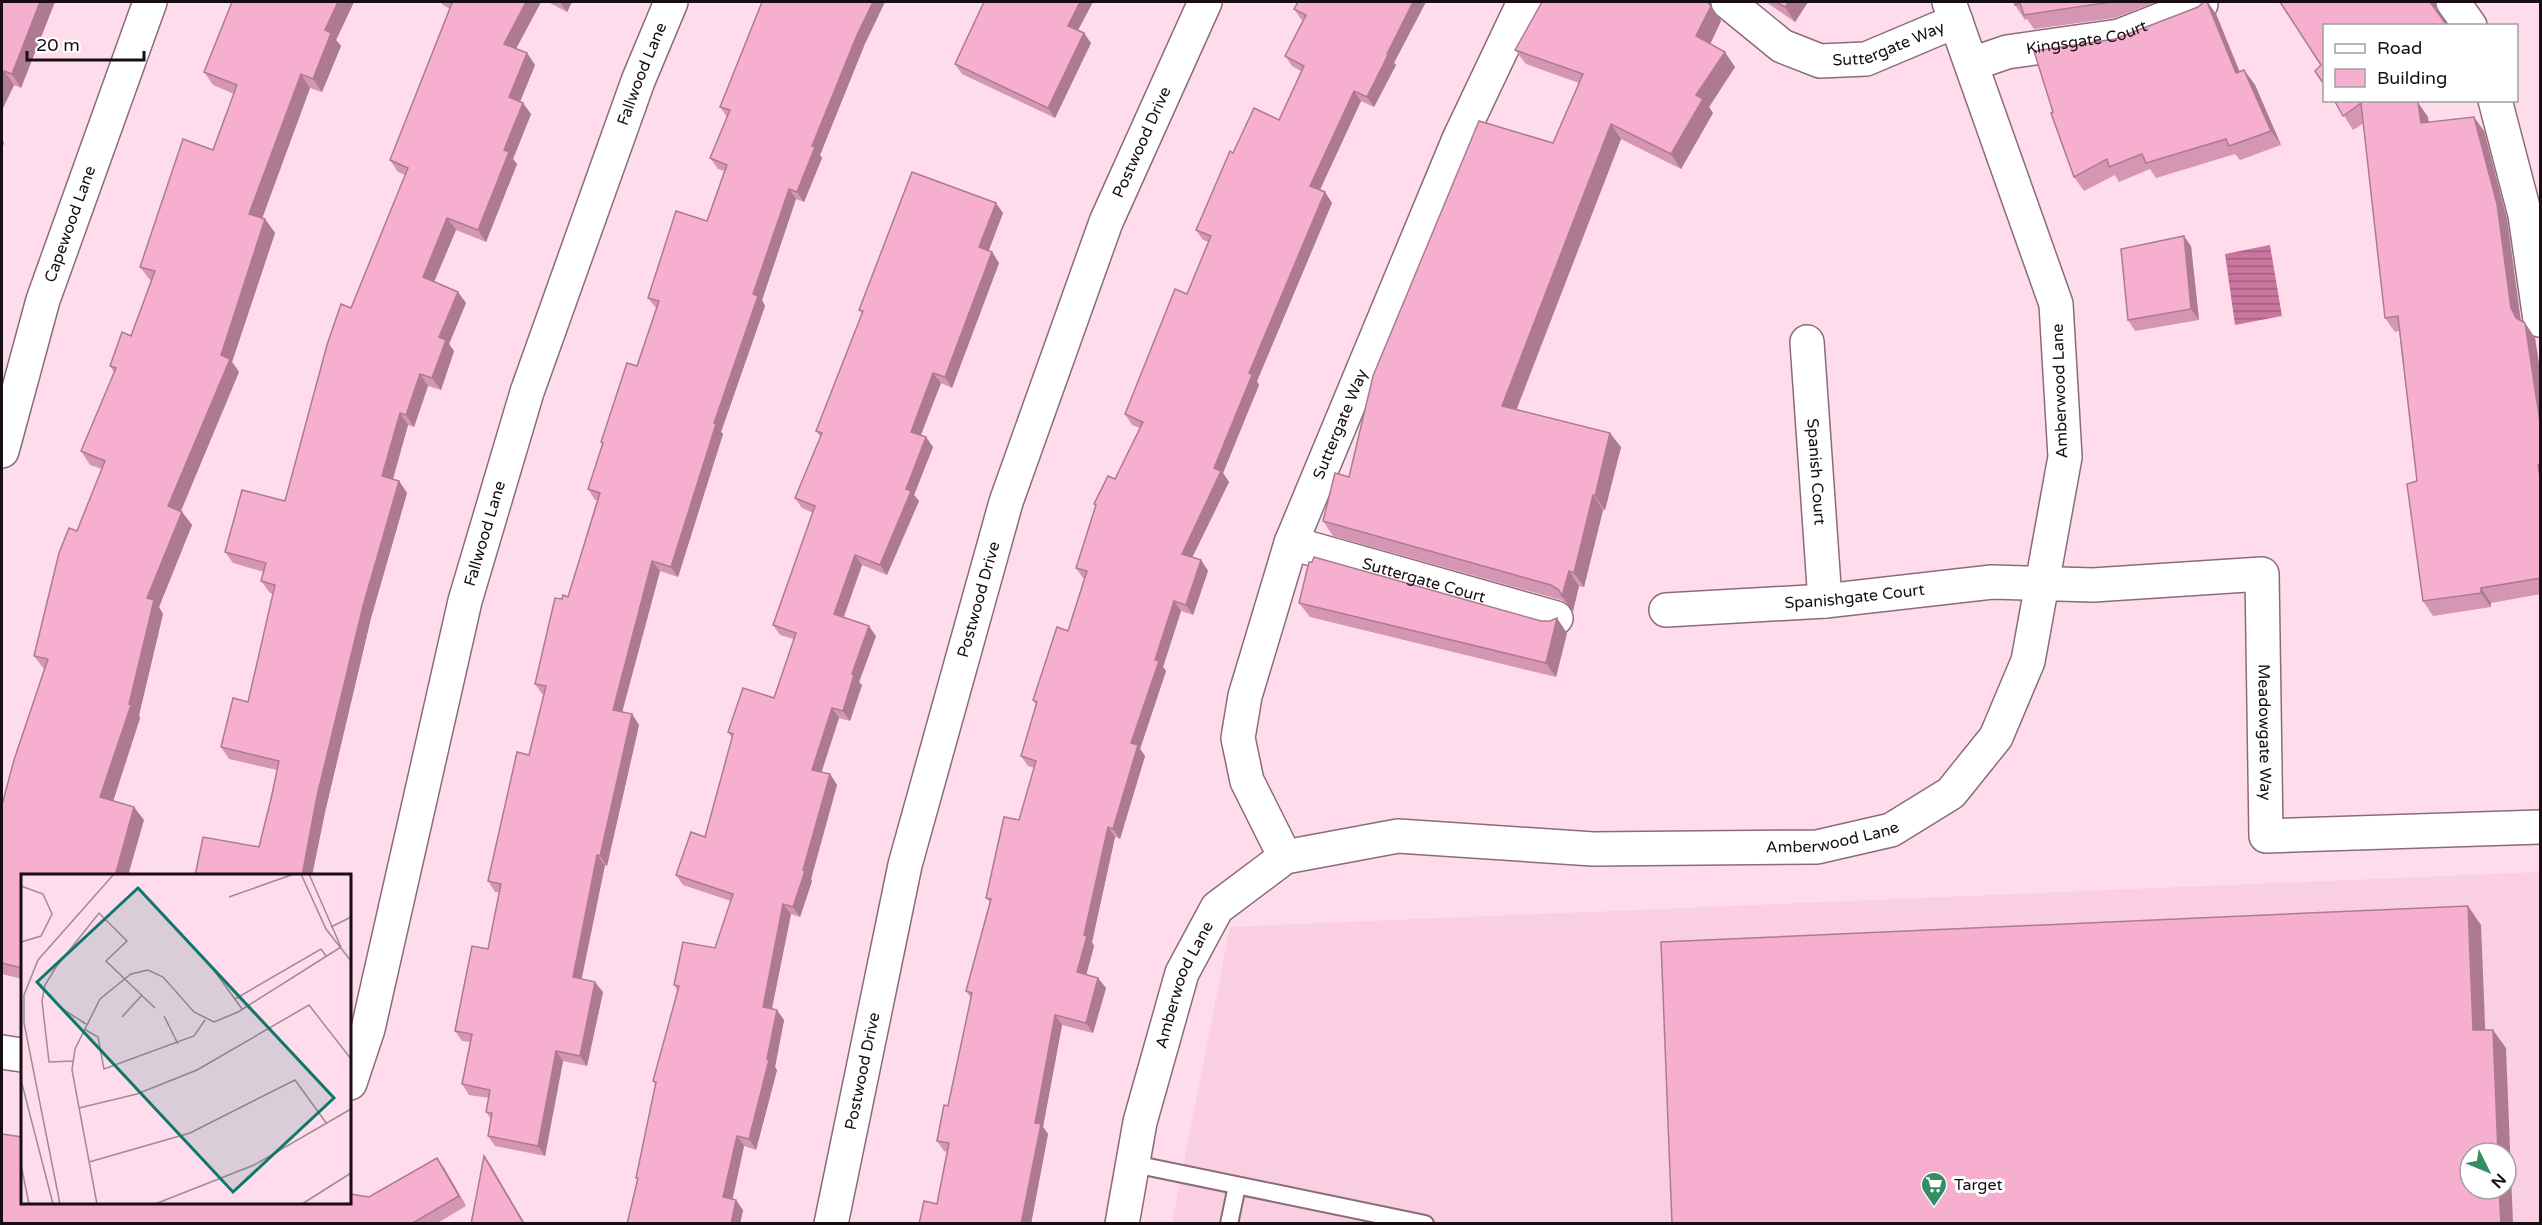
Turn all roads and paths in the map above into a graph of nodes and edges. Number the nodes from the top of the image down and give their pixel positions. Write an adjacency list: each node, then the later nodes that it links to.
1 (150, 2): 14 (street, Capewood Lane)
2 (671, 2): 24 (street, Fallwood Lane)
3 (1205, 2): 27 (street, Postwood Drive)
4 (1524, 2): 15 (street, Suttergate Way)
5 (1728, 2): 8 (street, Suttergate Way)
6 (2453, 2): 9 (street)
7 (2201, 4): 10 (street, Kingsgate Court)
8 (1953, 11): 10 (street, Amberwood Lane)
9 (2469, 24)
10 (1972, 64): 16 (street, Amberwood Lane)
11 (2496, 102): 12 (street)
12 (2541, 320)
13 (1807, 342): 17 (street, Spanish Court)
14 (2, 451)
15 (1291, 543): 19 (street, Suttergate Court); 21 (street, Suttergate Way)
16 (2042, 584): 17 (street, Spanishgate Court); 20 (street, Meadowgate Way); 21 (street, Amberwood Lane)
17 (1825, 601): 18 (street, Spanishgate Court)
18 (1666, 610)
19 (1556, 618)
20 (2541, 827)
21 (1285, 857): 25 (street, Amberwood Lane)
22 (2, 1052): 23 (street)
23 (21, 1055)
24 (351, 1080)
25 (1134, 1164): 26 (lane); 28 (street, Amberwood Lane)
26 (1237, 1186): 29 (lane); 30 (lane)
27 (831, 1224)
28 (1122, 1224)
29 (1229, 1224)
30 (1425, 1224)

